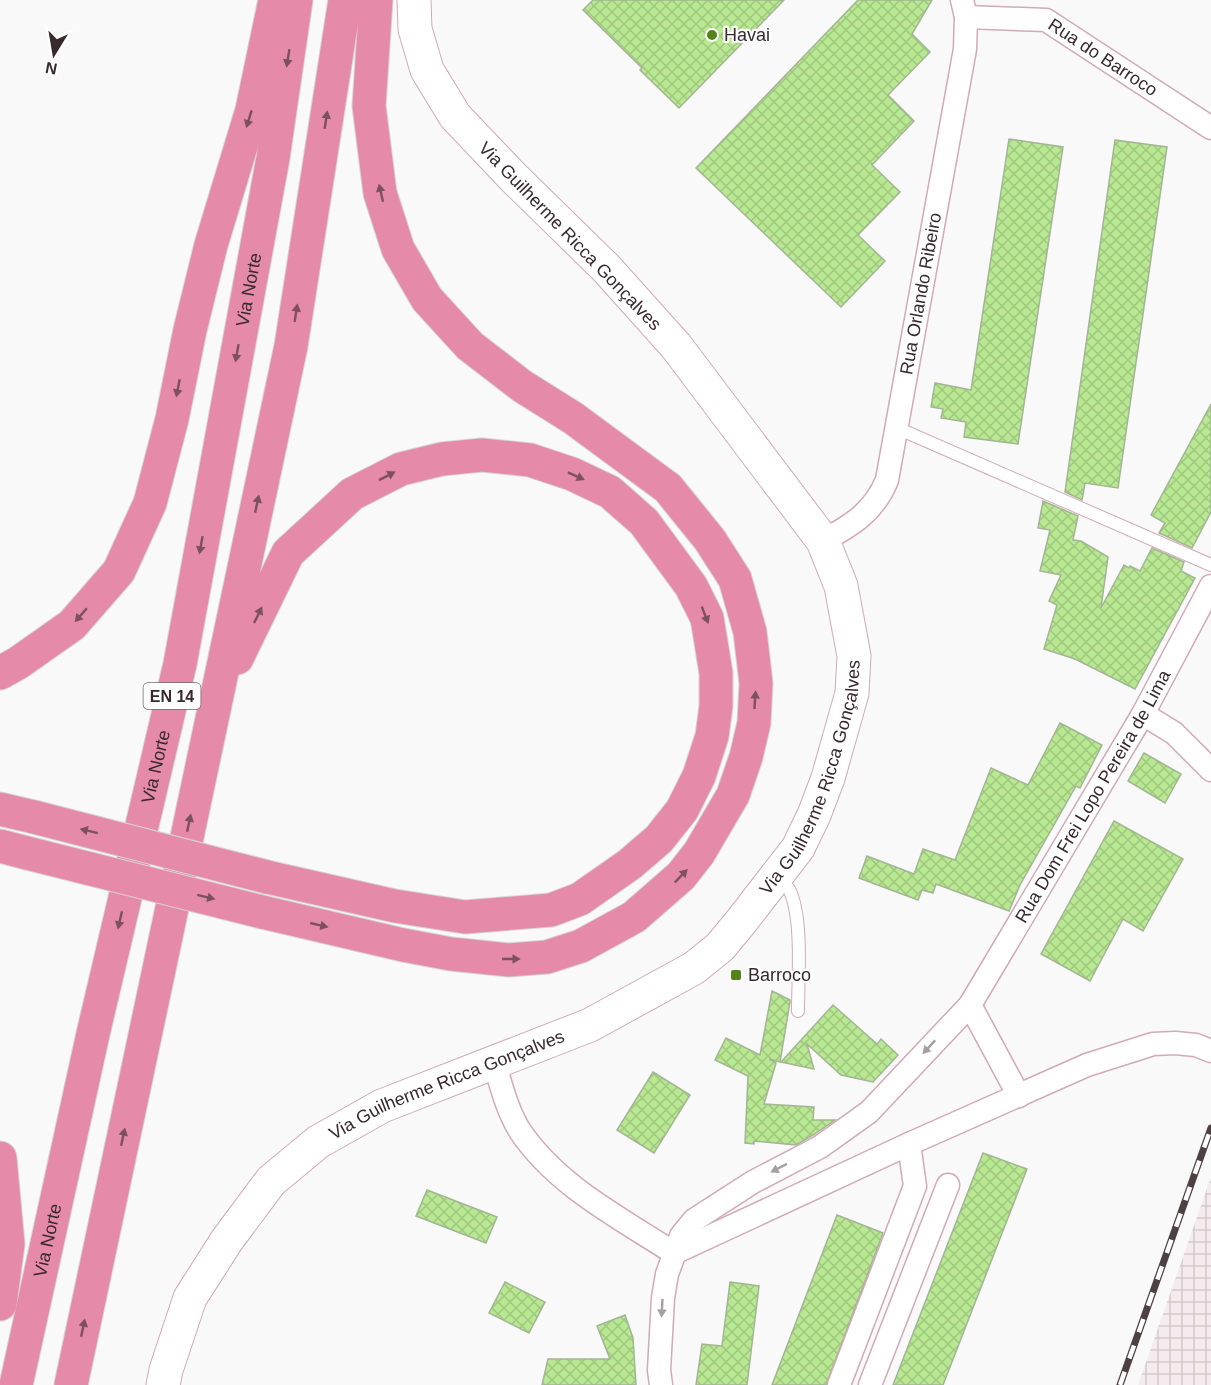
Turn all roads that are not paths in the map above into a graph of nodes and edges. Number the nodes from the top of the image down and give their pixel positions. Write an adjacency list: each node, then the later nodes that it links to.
1 (275, 0): 12 (highway, one-way to 12)
2 (296, 0): 31 (highway, Via Norte / EN 14, one-way to 31)
3 (345, 0): 13 (highway, EN 14, one-way to 3)
4 (376, 0): 17 (highway, one-way to 4, bridge)
5 (414, 0): 9 (street, Via Guilherme Ricca Gonçalves)
6 (964, 8): 7 (street, Rua do Barroco); 8 (street, Rua Orlando Ribeiro)
7 (1211, 128)
8 (897, 428): 9 (street, Rua Orlando Ribeiro); 10 (lane)
9 (823, 541): 18 (street, Via Guilherme Ricca Gonçalves)
10 (1211, 565)
11 (1211, 586): 14 (street, Rua Dom Frei Lopo Pereira de Lima)
12 (0, 673)
13 (214, 705): 16 (highway, one-way to 16, bridge); 32 (highway, EN 14, one-way to 13)
14 (1143, 714): 15 (street); 19 (street, Rua Dom Frei Lopo Pereira de Lima)
15 (1211, 770)
16 (0, 809)
17 (14, 849)
18 (776, 877): 20 (lane); 22 (street, Via Guilherme Ricca Gonçalves)
19 (970, 1005): 23 (street); 27 (street, Rua Dom Frei Lopo Pereira de Lima, one-way to 27)
20 (798, 1011)
21 (1211, 1051): 23 (street)
22 (494, 1062): 27 (street); 33 (street, Via Guilherme Ricca Gonçalves)
23 (1019, 1096): 24 (street)
24 (909, 1144): 27 (street); 28 (street)
25 (0, 1158): 30 (highway)
26 (948, 1185): 29 (street)
27 (674, 1253): 34 (street, Rua Dom Frei Lopo Pereira de Lima, one-way to 34)
28 (884, 1267): 29 (street); 35 (street)
29 (912, 1279): 36 (street)
30 (0, 1304)
31 (16, 1385)
32 (71, 1385)
33 (163, 1385)
34 (661, 1385)
35 (839, 1385)
36 (870, 1385)

